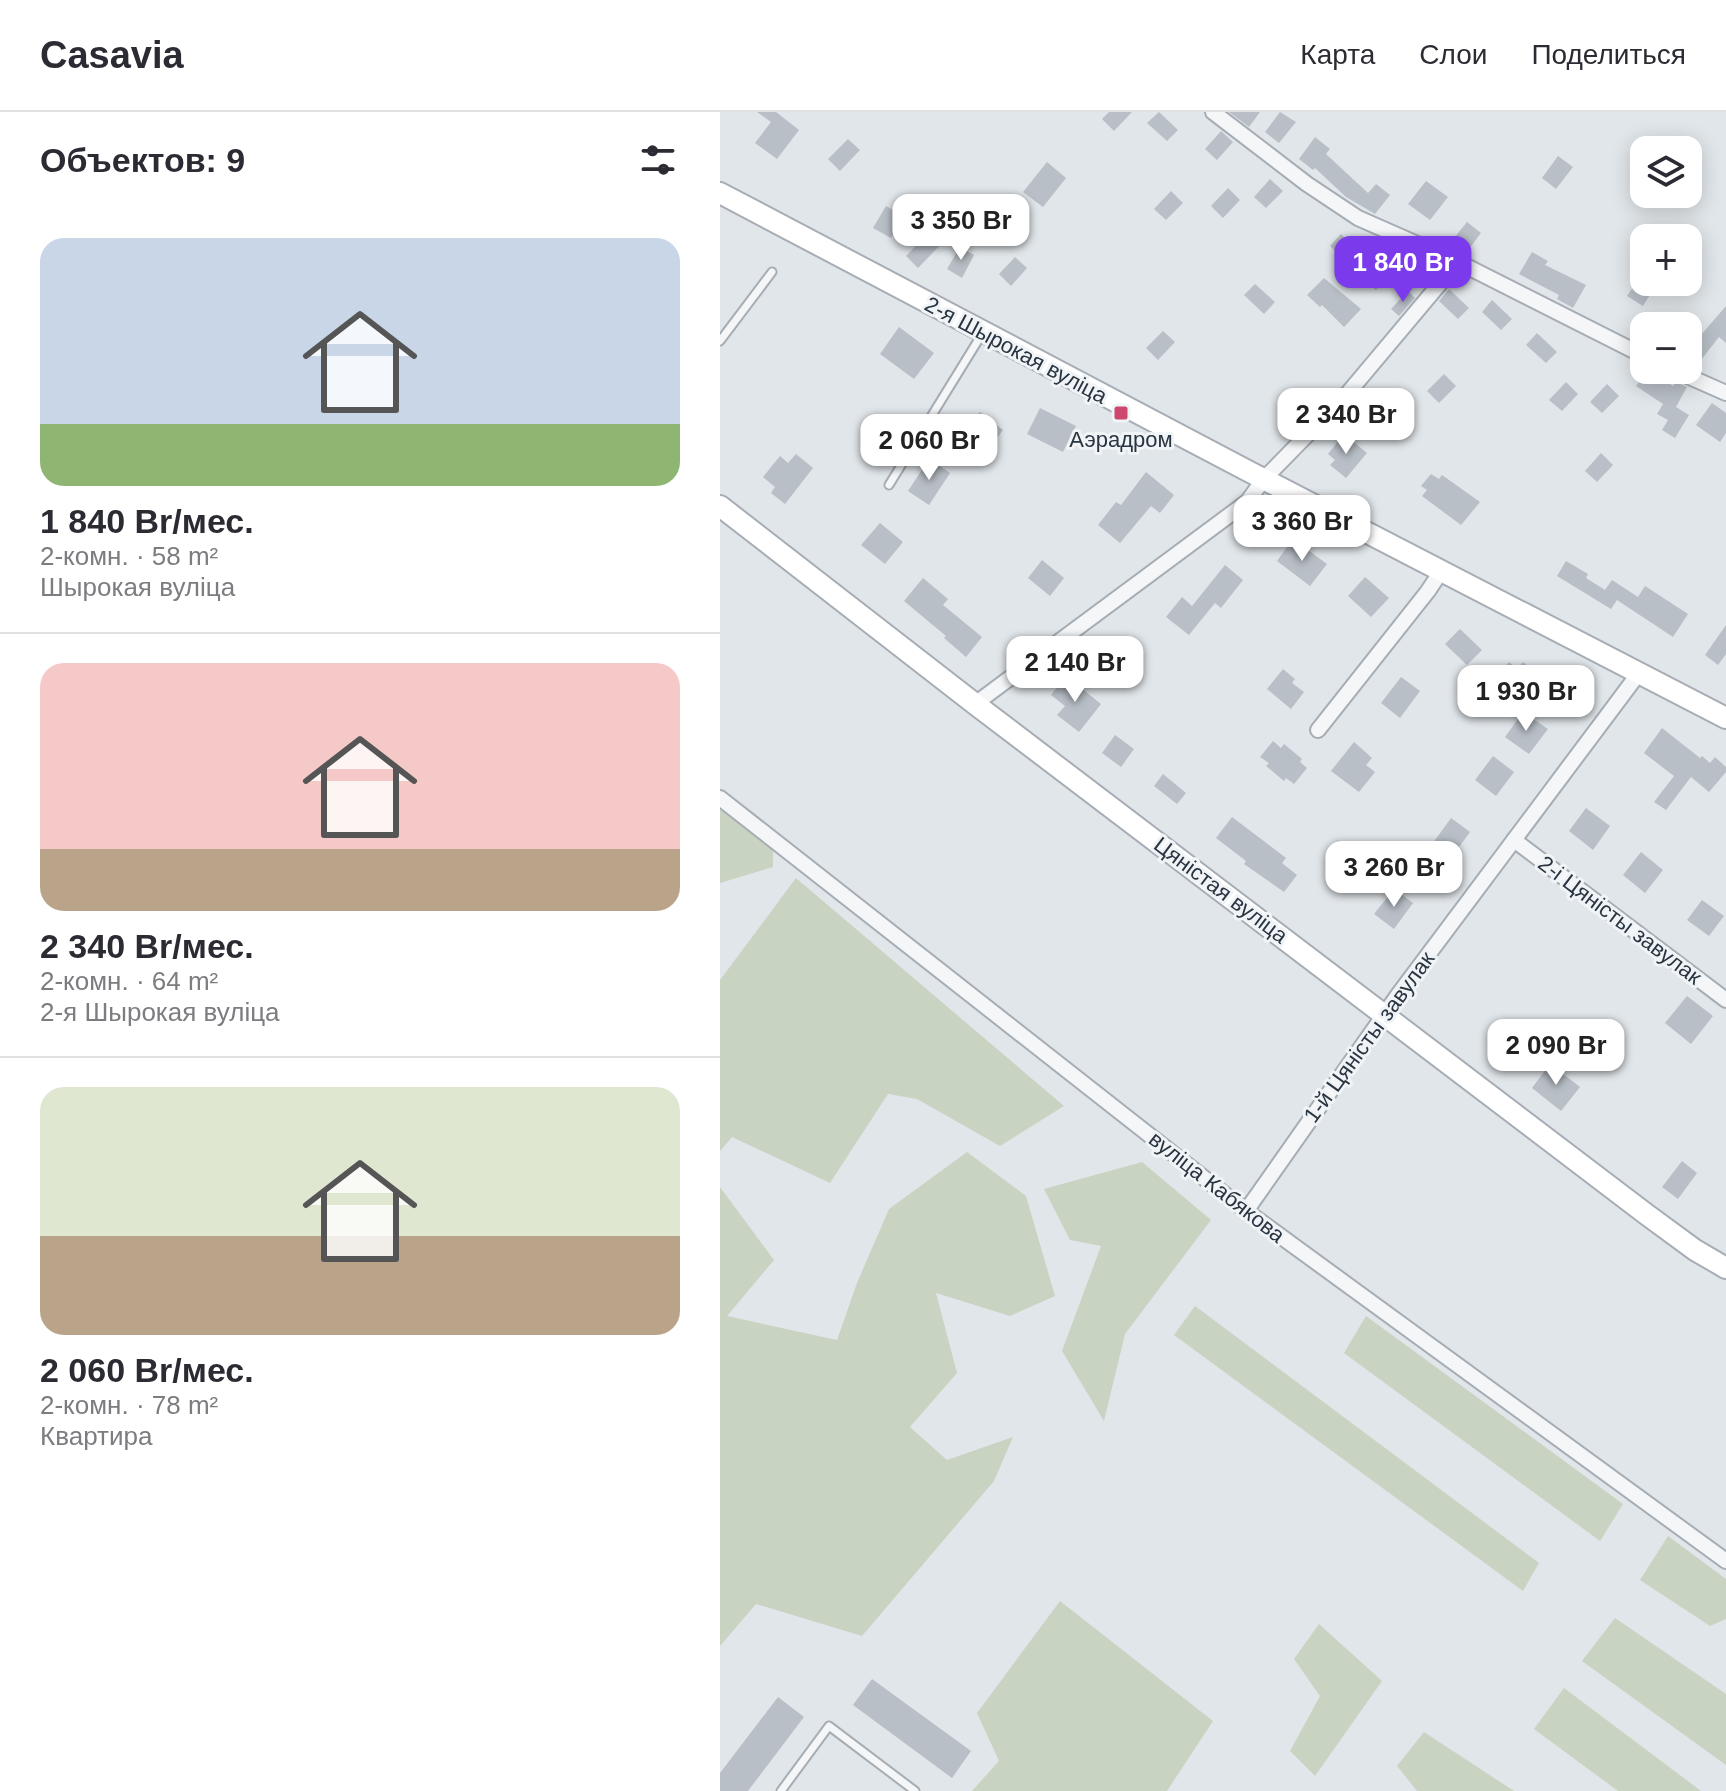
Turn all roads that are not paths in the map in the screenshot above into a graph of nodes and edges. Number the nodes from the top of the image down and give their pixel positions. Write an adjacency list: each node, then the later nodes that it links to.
1 (1213, 112): 3 (street)
2 (720, 193): 5 (street, 2-я Шырокая вуліца)
3 (1458, 262): 7 (street); 10 (street)
4 (772, 272): 6 (lane)
5 (983, 332): 10 (street, 2-я Шырокая вуліца); 11 (lane)
6 (720, 341)
7 (1630, 349)
8 (1702, 382): 9 (street)
9 (1726, 393)
10 (1264, 479): 13 (street, 2-я Шырокая вуліца); 15 (street)
11 (889, 485)
12 (720, 506): 15 (street, Цяністая вуліца)
13 (1442, 570): 14 (street, 2-я Шырокая вуліца); 17 (street)
14 (1639, 673): 16 (street, 2-я Шырокая вуліца); 19 (street, 1-й Цяністы завулак)
15 (975, 704): 21 (street, Цяністая вуліца)
16 (1726, 718)
17 (1318, 730)
18 (720, 798): 22 (street, вуліца Кабякова)
19 (1514, 840): 20 (street, 2-і Цяністы завулак); 21 (street, 1-й Цяністы завулак)
20 (1726, 1000)
21 (1385, 1013): 22 (street, 1-й Цяністы завулак); 23 (street, Цяністая вуліца)
22 (1246, 1211): 24 (street, вуліца Кабякова)
23 (1726, 1268)
24 (1726, 1561)
25 (781, 1791): 26 (lane)
26 (915, 1791)

